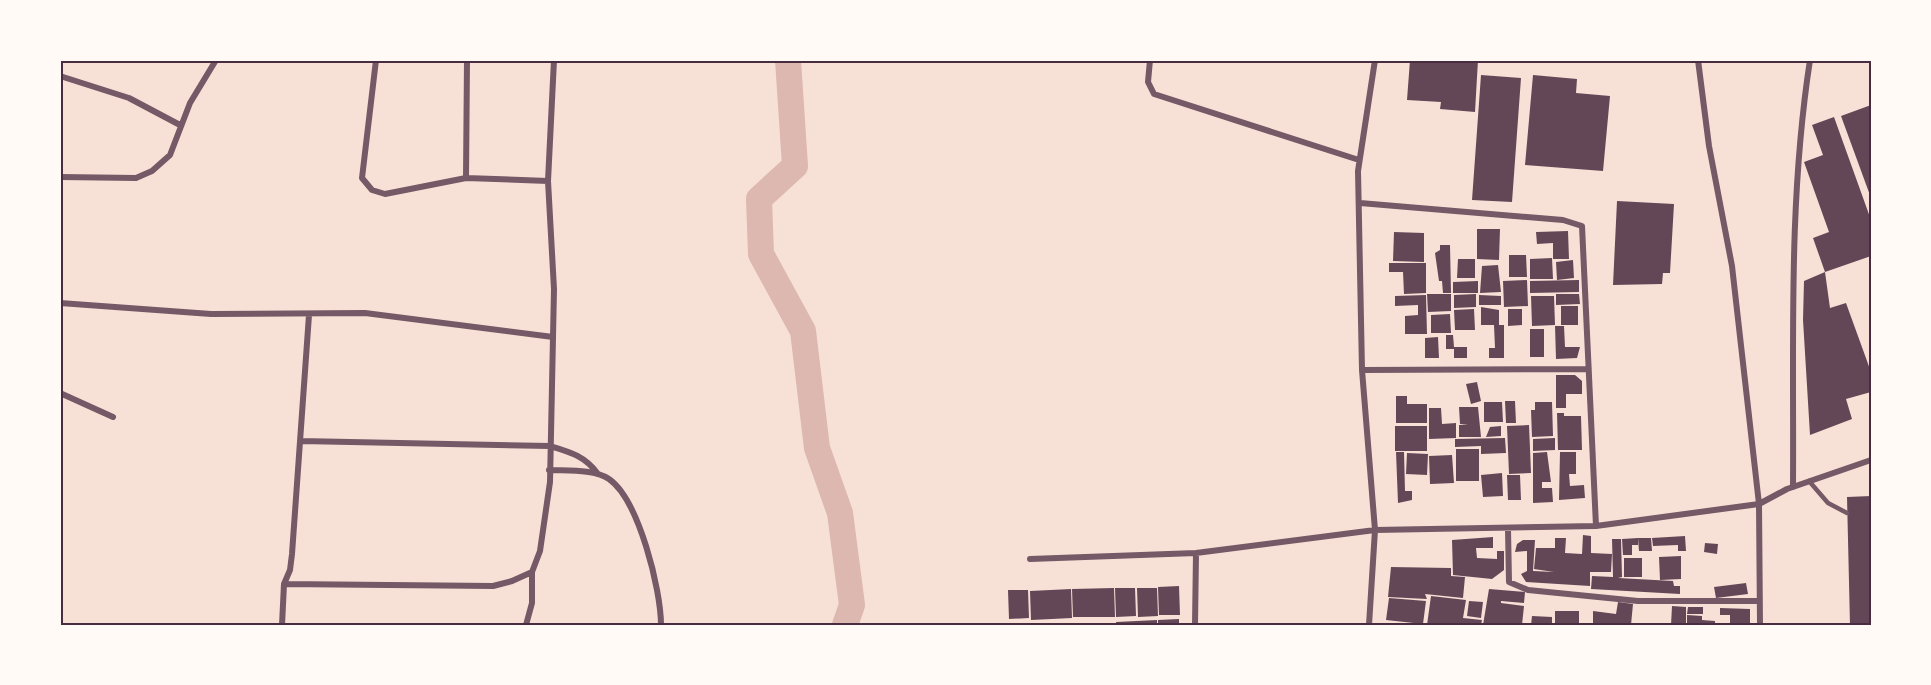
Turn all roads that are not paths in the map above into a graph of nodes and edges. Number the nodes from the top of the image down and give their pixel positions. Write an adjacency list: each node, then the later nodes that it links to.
1 (216, 60): 10 (street)
2 (376, 60): 13 (street)
3 (467, 60): 13 (street)
4 (554, 60): 14 (street)
5 (1150, 60): 11 (street)
6 (1375, 60): 11 (street)
7 (1698, 60): 30 (street)
8 (1810, 60): 29 (street)
9 (60, 76): 10 (street)
10 (180, 125): 12 (street)
11 (1359, 160): 15 (street)
12 (60, 177)
13 (466, 178): 14 (street)
14 (549, 181): 18 (street)
15 (1360, 203): 19 (street); 20 (street)
16 (60, 303): 17 (street)
17 (309, 315): 18 (street); 23 (street)
18 (553, 337): 24 (street)
19 (1588, 369): 20 (street); 32 (street)
20 (1362, 370): 34 (street)
21 (60, 393): 22 (street)
22 (113, 417)
23 (301, 441): 24 (street); 38 (street)
24 (550, 446): 26 (street); 27 (street)
25 (1871, 460): 28 (street)
26 (549, 470): 27 (street); 37 (street)
27 (598, 474): 42 (street)
28 (1809, 481): 29 (street); 31 (lane)
29 (1793, 487): 30 (street)
30 (1758, 504): 32 (street); 39 (street)
31 (1847, 513)
32 (1596, 526): 33 (street)
33 (1508, 529): 34 (street); 39 (street)
34 (1375, 530): 35 (street); 44 (street)
35 (1196, 553): 36 (street); 43 (street)
36 (1030, 559)
37 (532, 572): 38 (street); 41 (street)
38 (284, 584): 40 (street)
39 (1759, 601): 45 (street)
40 (282, 625)
41 (526, 625)
42 (661, 625)
43 (1195, 625)
44 (1369, 625)
45 (1760, 625)

